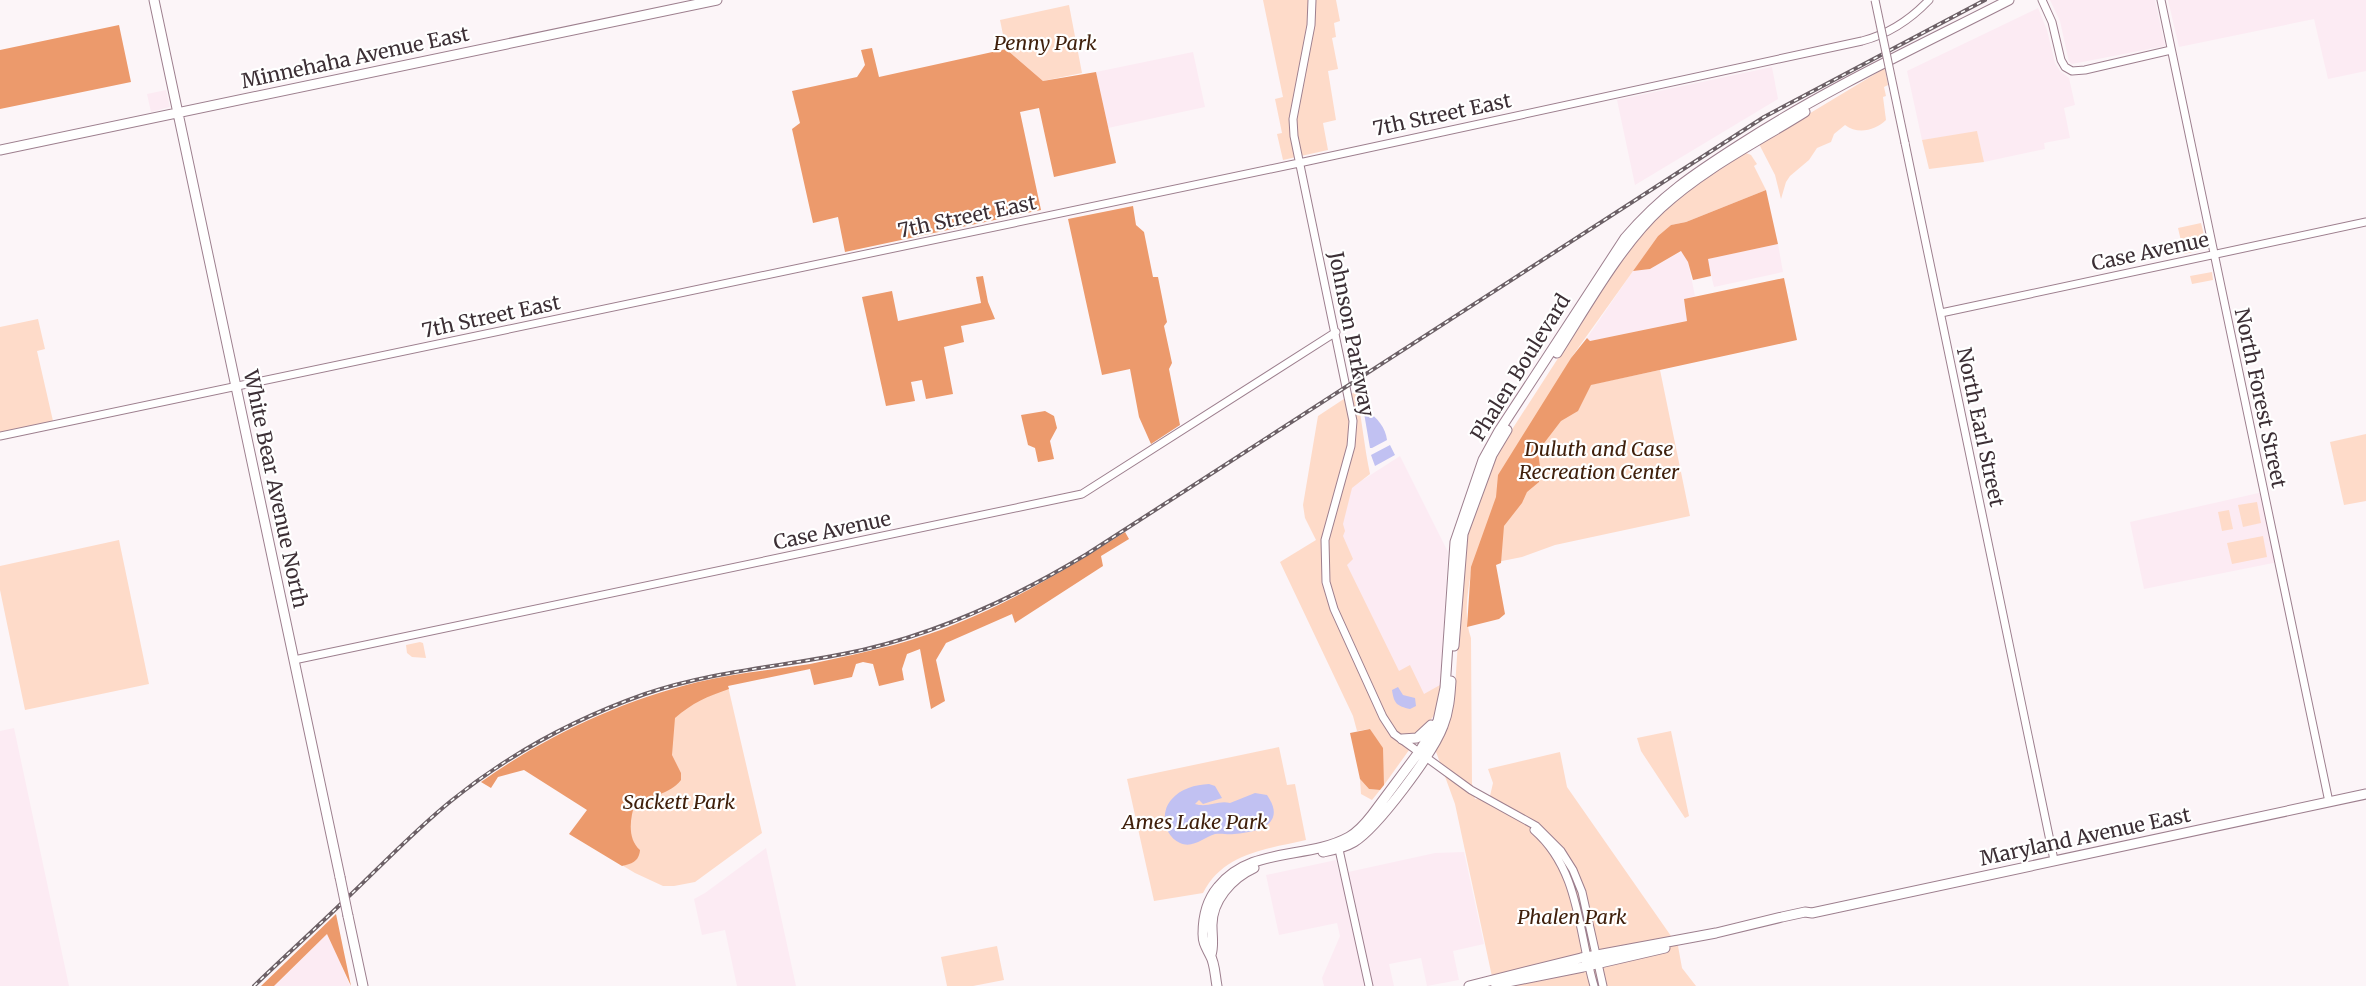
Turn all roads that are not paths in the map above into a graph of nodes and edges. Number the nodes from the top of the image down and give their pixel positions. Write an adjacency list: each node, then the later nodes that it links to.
1 (154, 0): 11 (main road, White Bear Avenue North)
2 (717, 0): 11 (main road, Minnehaha Avenue East)
3 (1312, 0): 13 (street, Johnson Parkway)
4 (1875, 0): 16 (street, North Earl Street, bridge)
5 (1929, 0): 13 (street, 7th Street East)
6 (2009, 0): 10 (main road, Phalen Boulevard)
7 (2042, 0): 9 (street)
8 (2161, 0): 9 (street, North Forest Street)
9 (2171, 50): 15 (street, North Forest Street)
10 (1882, 65): 21 (main road, Phalen Boulevard); 23 (main road, Phalen Boulevard)
11 (178, 112): 12 (main road, Minnehaha Avenue East); 18 (main road, White Bear Avenue North)
12 (0, 150)
13 (1299, 163): 17 (street, Johnson Parkway); 18 (street, 7th Street East)
14 (2366, 222): 15 (street, Case Avenue)
15 (2214, 254): 16 (street, Case Avenue); 25 (street, North Forest Street)
16 (1941, 313): 27 (street, North Earl Street)
17 (1336, 332): 20 (street, Case Avenue); 22 (street, Johnson Parkway)
18 (237, 387): 19 (street, 7th Street East); 20 (main road, White Bear Avenue North)
19 (0, 436)
20 (294, 660): 29 (main road, White Bear Avenue North, bridge)
21 (1444, 693): 22 (main road); 23 (main road, Phalen Boulevard)
22 (1402, 739): 23 (street, Johnson Parkway)
23 (1422, 755): 26 (main road, Phalen Boulevard); 28 (street, Johnson Parkway)
24 (2366, 794): 25 (main road, Maryland Avenue East)
25 (2329, 802): 27 (main road, Maryland Avenue East)
26 (1338, 845): 30 (main road, Phalen Boulevard); 31 (street)
27 (2054, 860): 28 (main road, Maryland Avenue East)
28 (1593, 960): 32 (main road, Maryland Avenue East); 33 (street, Johnson Parkway); 34 (street, Johnson Parkway)
29 (363, 986)
30 (1217, 986)
31 (1369, 986)
32 (1468, 986)
33 (1594, 986)
34 (1603, 986)

